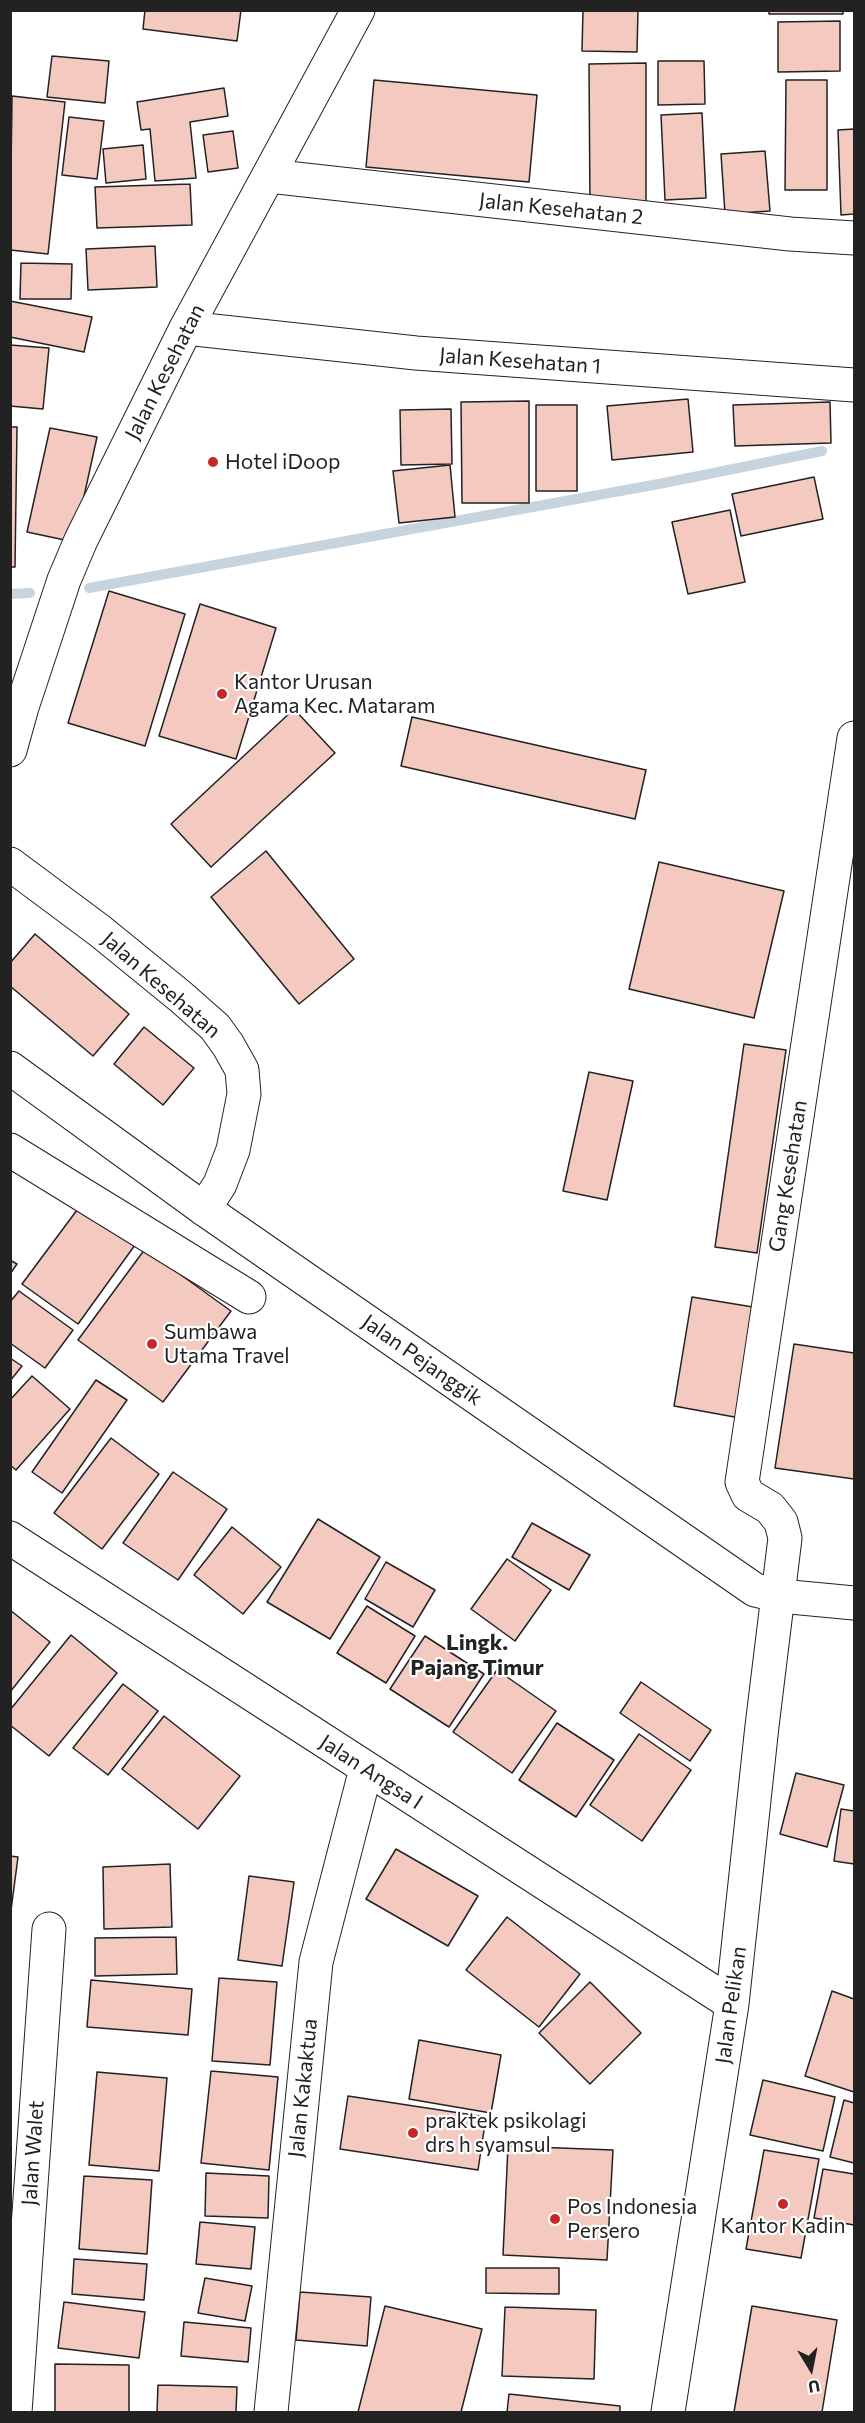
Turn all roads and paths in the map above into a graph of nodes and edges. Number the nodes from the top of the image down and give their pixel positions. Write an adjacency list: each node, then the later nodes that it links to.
1 (358, 10): 2 (street, Jalan Kesehatan)
2 (269, 176): 3 (street, Jalan Kesehatan 2); 4 (street, Jalan Kesehatan)
3 (855, 238)
4 (186, 328): 5 (street, Jalan Kesehatan 1); 7 (street, Jalan Kesehatan)
5 (855, 385)
6 (855, 738): 14 (street, Gang Kesehatan)
7 (10, 750)
8 (10, 864): 11 (street, Jalan Kesehatan)
9 (10, 1068): 11 (street, Jalan Pejanggik)
10 (10, 1150): 12 (street)
11 (204, 1209): 14 (street, Jalan Pejanggik)
12 (249, 1297)
13 (10, 1538): 16 (street, Jalan Angsa I)
14 (780, 1596): 15 (street, Jalan Pejanggik); 18 (street, Jalan Pelikan)
15 (855, 1603)
16 (366, 1769): 18 (street, Jalan Angsa I); 20 (street, Jalan Kakaktua)
17 (49, 1929): 19 (street, Jalan Walet)
18 (732, 2004): 21 (street, Jalan Pelikan)
19 (15, 2412)
20 (271, 2412)
21 (668, 2412)

